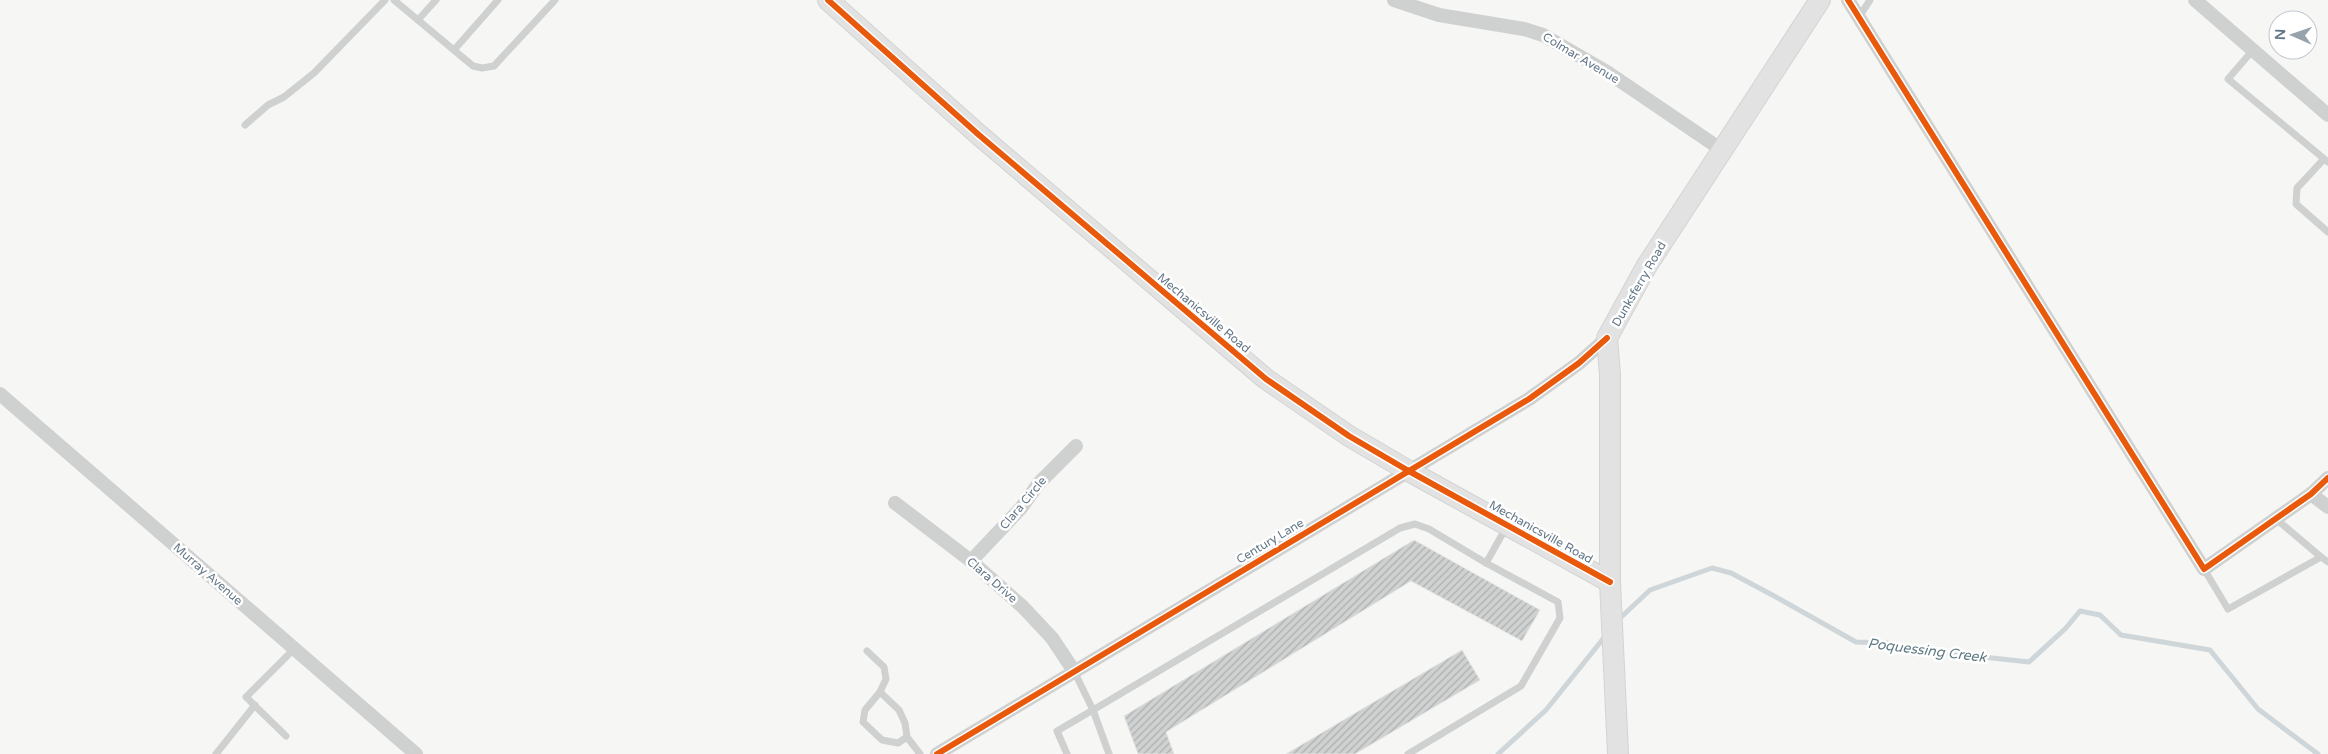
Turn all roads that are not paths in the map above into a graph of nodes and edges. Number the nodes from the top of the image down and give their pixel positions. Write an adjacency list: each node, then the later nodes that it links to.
1 (385, 0): 17 (lane)
2 (394, 0): 13 (lane)
3 (436, 0): 13 (lane)
4 (498, 0): 14 (lane)
5 (555, 0): 14 (lane)
6 (1394, 0): 18 (street, Colmar Avenue)
7 (1820, 0): 18 (street, Dunksferry Road)
8 (1848, 0): 12 (street)
9 (1870, 0): 12 (lane)
10 (2195, 0): 15 (street)
11 (836, 3): 24 (street, Mechanicsville Road)
12 (1859, 17): 35 (street)
13 (418, 20): 14 (lane)
14 (454, 50)
15 (2253, 50): 16 (street); 19 (lane)
16 (2328, 114)
17 (246, 125)
18 (1722, 150): 21 (street, Dunksferry Road)
19 (2326, 161): 20 (lane)
20 (2328, 232)
21 (1607, 338): 24 (street, Century Lane); 36 (street, Dunksferry Road)
22 (0, 394): 37 (street, Murray Avenue)
23 (1076, 446): 32 (street, Clara Circle)
24 (1407, 470): 30 (street, Mechanicsville Road); 39 (street, Century Lane)
25 (2328, 478): 26 (street)
26 (2311, 494): 28 (street); 29 (street)
27 (895, 503): 32 (street, Clara Drive)
28 (2328, 507)
29 (2276, 519): 31 (lane); 35 (street)
30 (1507, 526): 34 (lane); 36 (street, Mechanicsville Road)
31 (2321, 557): 33 (lane); 35 (lane)
32 (971, 561): 39 (street, Clara Drive)
33 (2328, 562)
34 (1486, 563): 42 (lane); 51 (lane)
35 (2204, 569)
36 (1610, 582): 52 (street, Dunksferry Road)
37 (294, 649): 41 (lane); 46 (street, Murray Avenue)
38 (867, 651): 40 (lane)
39 (1074, 671): 42 (lane); 48 (street, Century Lane)
40 (880, 692): 44 (lane); 44 (lane)
41 (256, 705): 43 (lane); 45 (lane)
42 (1093, 710): 49 (lane); 50 (lane)
43 (286, 736)
44 (907, 737): 47 (lane)
45 (216, 754)
46 (416, 754)
47 (920, 754)
48 (937, 754)
49 (1067, 754)
50 (1109, 754)
51 (1408, 754)
52 (1618, 754)

